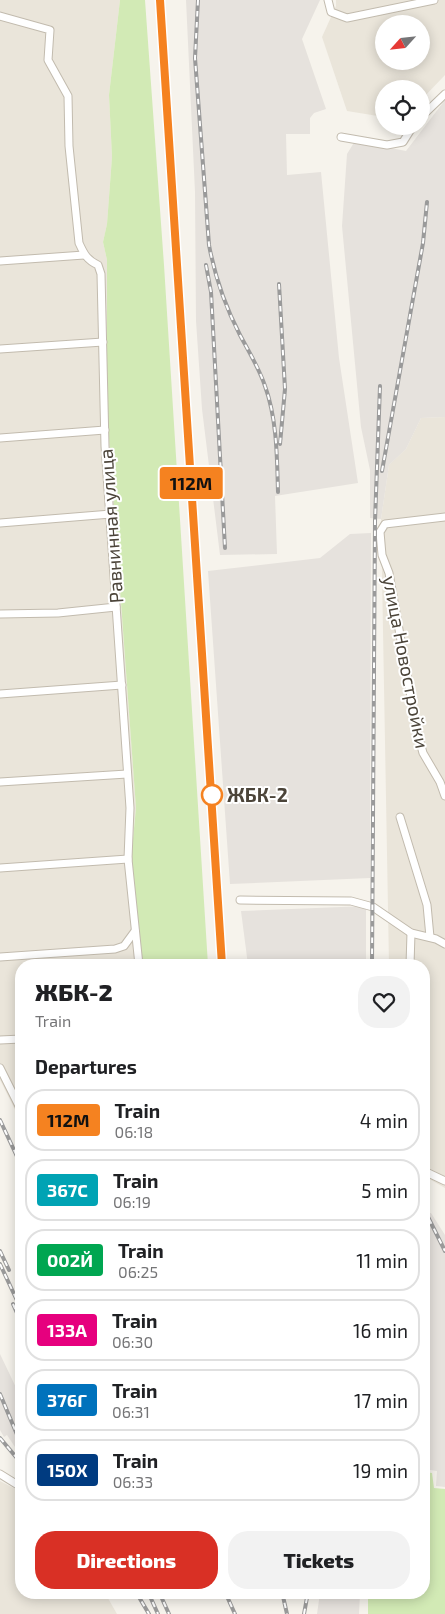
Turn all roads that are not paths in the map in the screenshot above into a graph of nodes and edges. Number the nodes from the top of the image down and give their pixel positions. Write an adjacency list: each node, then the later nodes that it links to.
1 (328, 0): 2 (street)
2 (434, 0)
3 (0, 16): 8 (street)
4 (445, 94): 5 (street)
5 (430, 108)
6 (408, 135): 7 (street)
7 (340, 137)
8 (84, 255): 9 (street); 10 (street, Равнинная улица)
9 (0, 261)
10 (103, 342): 11 (street); 12 (street, Равнинная улица)
11 (0, 349)
12 (105, 430): 13 (street); 14 (street, Равнинная улица)
13 (0, 438)
14 (111, 514): 16 (street); 17 (street, Равнинная улица)
15 (445, 517): 23 (street, улица Новостройки)
16 (0, 523)
17 (116, 607): 18 (street); 19 (street, Равнинная улица)
18 (0, 614)
19 (122, 685): 20 (street); 21 (street, Равнинная улица)
20 (0, 694)
21 (127, 774): 22 (street); 25 (street, Равнинная улица)
22 (0, 782)
23 (445, 796)
24 (400, 817): 30 (street)
25 (128, 859): 26 (street); 28 (street, Равнинная улица)
26 (0, 868)
27 (240, 900): 29 (street)
28 (135, 931): 32 (street); 33 (street, Равнинная улица)
29 (411, 933): 30 (street); 34 (street)
30 (430, 937): 31 (street)
31 (445, 944)
32 (0, 957)
33 (138, 959)
34 (410, 959)
35 (15, 1039): 36 (street)
36 (0, 1040)
37 (0, 1068): 38 (street)
38 (15, 1098)
39 (430, 1174): 40 (street)
40 (445, 1181)
41 (0, 1474): 42 (street)
42 (15, 1483)

